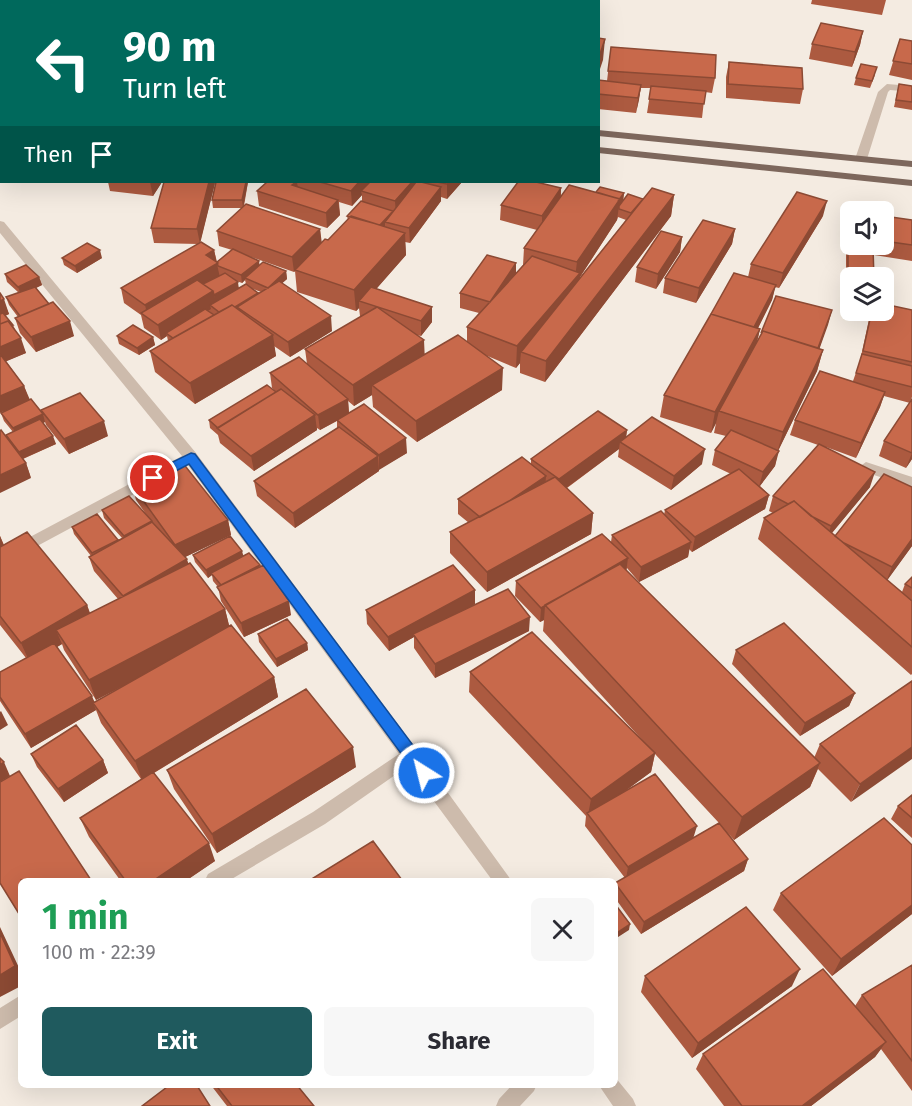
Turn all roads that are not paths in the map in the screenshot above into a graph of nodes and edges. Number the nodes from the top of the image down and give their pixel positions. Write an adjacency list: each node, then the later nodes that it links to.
1 (912, 89): 4 (street)
2 (600, 133): 4 (main road)
3 (600, 150): 6 (main road)
4 (861, 159): 5 (main road)
5 (912, 164)
6 (912, 183)
7 (0, 225): 8 (street)
8 (191, 457): 11 (street); 12 (street)
9 (866, 467): 10 (street)
10 (912, 482)
11 (0, 560)
12 (411, 755): 13 (street); 14 (street)
13 (217, 878)
14 (501, 878)
15 (18, 1007): 16 (street)
16 (0, 1019)
17 (523, 1088): 19 (street)
18 (611, 1088): 20 (street)
19 (506, 1106)
20 (626, 1106)

